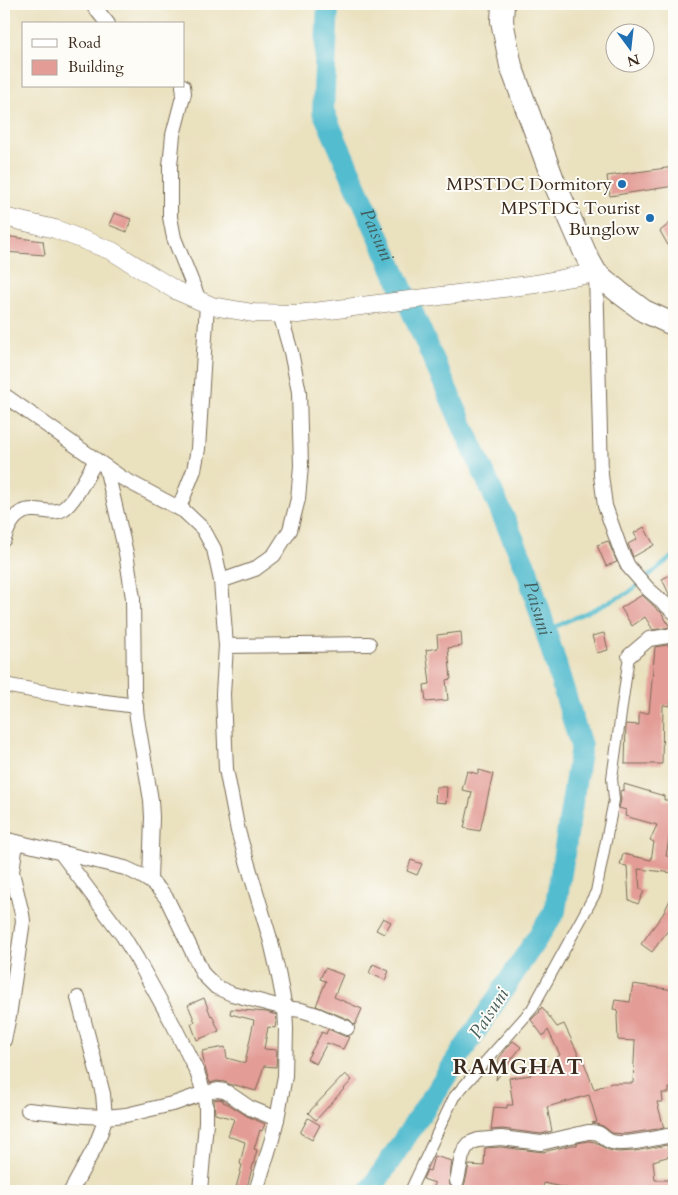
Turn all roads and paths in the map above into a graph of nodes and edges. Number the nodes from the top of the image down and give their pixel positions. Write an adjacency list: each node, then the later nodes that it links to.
1 (92, 4): 3 (street)
2 (503, 4): 6 (highway)
3 (106, 22)
4 (183, 88): 7 (street)
5 (4, 217): 7 (street)
6 (596, 273): 8 (street); 9 (highway); 15 (street)
7 (203, 302): 8 (street); 12 (street)
8 (289, 314): 14 (street)
9 (674, 324)
10 (4, 395): 11 (street)
11 (101, 464): 12 (street); 13 (street); 21 (street)
12 (179, 508): 14 (street)
13 (4, 539)
14 (221, 581): 18 (street)
15 (674, 612)
16 (674, 635): 19 (street)
17 (369, 644): 18 (street)
18 (226, 646): 27 (street)
19 (629, 656): 39 (street)
20 (4, 685): 21 (street)
21 (136, 706): 24 (street)
22 (10, 840): 23 (street); 25 (street)
23 (61, 853): 24 (street); 30 (street)
24 (150, 880): 27 (street)
25 (9, 887): 29 (street)
26 (78, 998): 32 (street)
27 (284, 1008): 28 (street); 33 (street)
28 (347, 1028)
29 (4, 1040)
30 (204, 1093): 32 (street); 33 (street); 37 (street)
31 (28, 1110): 32 (street)
32 (105, 1117): 36 (street)
33 (277, 1119): 38 (street)
34 (674, 1135): 35 (street)
35 (457, 1181)
36 (71, 1191)
37 (200, 1191)
38 (256, 1191)
39 (410, 1191)

